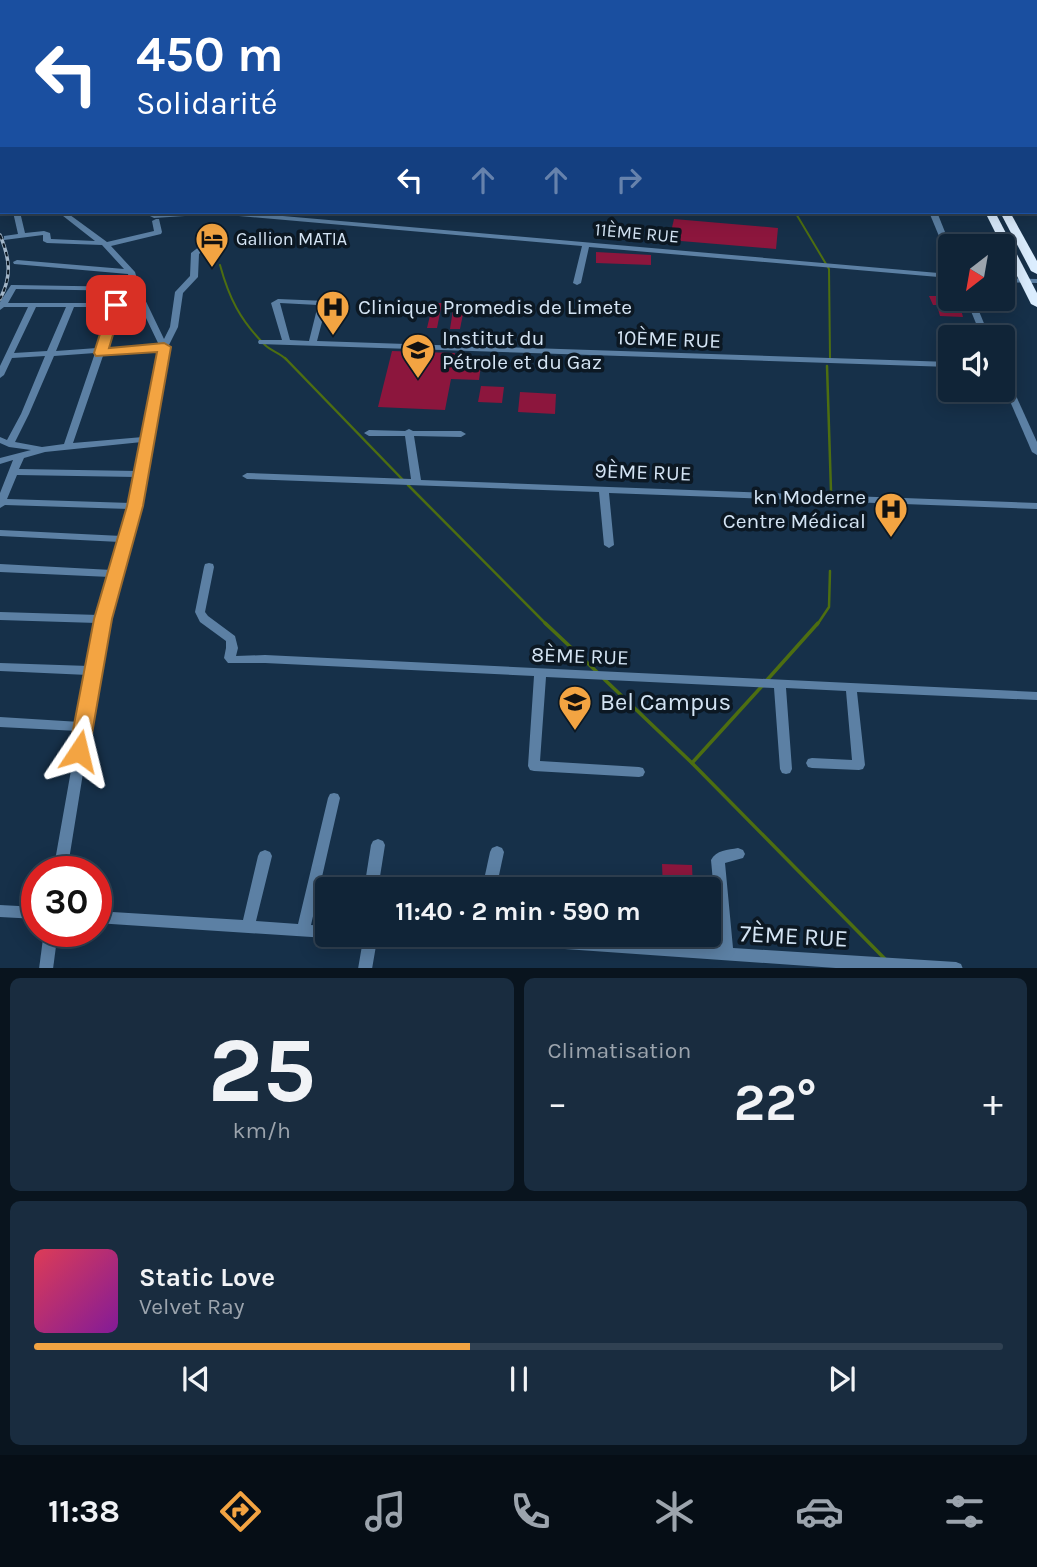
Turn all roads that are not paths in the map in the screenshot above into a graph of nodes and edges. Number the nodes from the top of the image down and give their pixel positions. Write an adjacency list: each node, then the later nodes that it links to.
1 (16, 214): 10 (street)
2 (65, 214): 12 (street)
3 (192, 214): 12 (street, 11ÈME RUE)
4 (256, 214): 8 (street, 11ÈME RUE)
5 (934, 214): 9 (street)
6 (990, 214): 19 (highway)
7 (1006, 214): 16 (highway)
8 (280, 215): 14 (street, 11ÈME RUE)
9 (942, 234)
10 (22, 236): 11 (street); 12 (street)
11 (7, 238)
12 (104, 244): 17 (street)
13 (204, 244): 29 (street)
14 (586, 245): 18 (street, 11ÈME RUE); 20 (street)
15 (17, 262): 17 (street)
16 (1037, 271)
17 (131, 272): 21 (street)
18 (938, 275)
19 (1031, 281): 22 (highway)
20 (577, 283)
21 (136, 289): 24 (street); 29 (street)
22 (1037, 304)
23 (71, 305): 25 (street); 30 (street); 31 (street)
24 (1, 306): 25 (street)
25 (32, 310): 32 (street)
26 (262, 342): 27 (street, 10ÈME RUE)
27 (287, 343): 28 (street, 10ÈME RUE); 28 (street)
28 (312, 344): 33 (street, 10ÈME RUE)
29 (164, 347): 30 (street); 39 (street)
30 (101, 353): 31 (street); 41 (street)
31 (51, 354): 32 (street); 40 (street)
32 (9, 356): 34 (street)
33 (938, 365)
34 (0, 375)
35 (1015, 402): 43 (street)
36 (409, 432): 37 (street); 38 (street); 49 (street)
37 (369, 433)
38 (461, 434)
39 (148, 439): 41 (street); 47 (street)
40 (4, 442): 42 (street)
41 (68, 446): 42 (street)
42 (45, 449): 44 (street)
43 (1037, 452)
44 (20, 455): 45 (street); 46 (street)
45 (0, 461)
46 (15, 472): 47 (street); 51 (street)
47 (141, 474): 52 (street)
48 (247, 476): 49 (street, 9ÈME RUE)
49 (416, 481): 50 (street, 9ÈME RUE)
50 (604, 489): 53 (street, 9ÈME RUE); 56 (street)
51 (1, 503): 52 (street)
52 (135, 506): 55 (street)
53 (1037, 506)
54 (0, 533): 55 (street)
55 (124, 539): 59 (street)
56 (608, 545)
57 (209, 567): 64 (street, 8ÈME RUE)
58 (0, 568): 59 (street)
59 (114, 574): 61 (street)
60 (0, 616): 61 (street)
61 (103, 619): 63 (street)
62 (0, 667): 63 (street)
63 (96, 671): 69 (street)
64 (540, 674): 65 (street, 8ÈME RUE); 72 (street)
65 (779, 684): 66 (street, 8ÈME RUE); 71 (street)
66 (851, 688): 67 (street, 8ÈME RUE); 70 (street)
67 (1037, 696)
68 (0, 722): 69 (street)
69 (83, 727): 77 (street)
70 (812, 763)
71 (786, 769)
72 (639, 772)
73 (334, 798): 85 (street)
74 (378, 845): 79 (street)
75 (497, 852): 80 (street)
76 (738, 854): 90 (street)
77 (63, 856)
78 (265, 856): 84 (street)
79 (373, 877)
80 (492, 877)
81 (0, 911): 82 (street)
82 (21, 912)
83 (112, 917): 84 (street)
84 (248, 927): 85 (street)
85 (303, 930): 86 (street)
86 (315, 931)
87 (49, 947): 91 (street)
88 (369, 947): 92 (street)
89 (631, 947): 90 (street, 7ÈME RUE)
90 (727, 954): 93 (street, 7ÈME RUE)
91 (46, 968)
92 (365, 968)
93 (956, 968)

